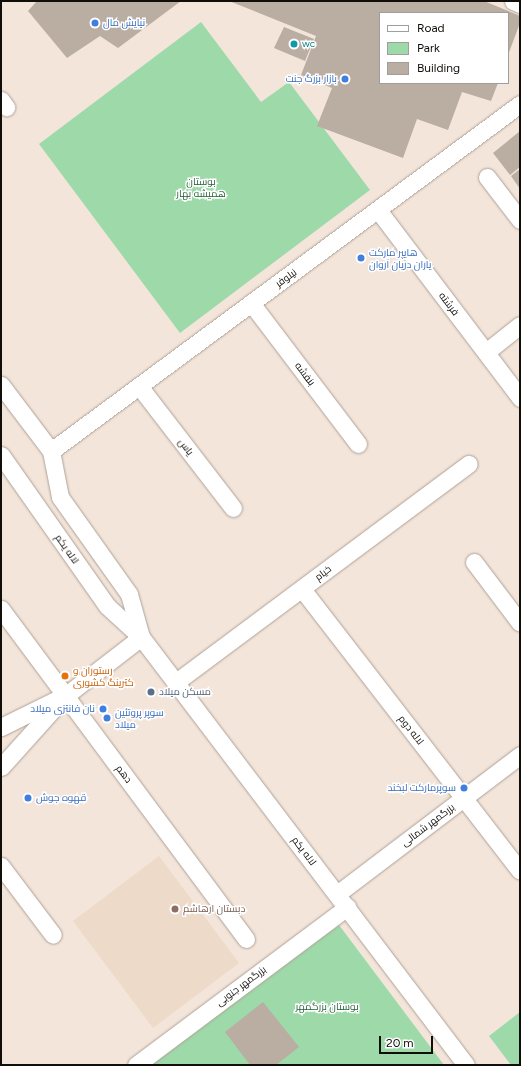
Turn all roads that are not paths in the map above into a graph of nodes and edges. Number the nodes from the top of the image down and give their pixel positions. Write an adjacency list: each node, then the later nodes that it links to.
1 (513, 1): 2 (street)
2 (520, 4)
3 (520, 104): 5 (street, نیلوفر)
4 (488, 177): 6 (street)
5 (378, 210): 7 (street, نیلوفر); 9 (street, فرشته)
6 (520, 220)
7 (251, 303): 11 (street, نیلوفر); 13 (street, بنفشه)
8 (520, 325): 9 (street)
9 (486, 352): 12 (street, فرشته)
10 (1, 385): 14 (street)
11 (139, 386): 14 (street, نیلوفر); 17 (street, یاس)
12 (520, 398)
13 (358, 444)
14 (51, 451): 22 (street, لاله یکم)
15 (1, 455): 22 (street, لاله یکم)
16 (469, 464): 19 (street, خیام)
17 (233, 508)
18 (474, 562): 21 (street)
19 (302, 589): 23 (street, خیام); 28 (street, لاله دوم)
20 (1, 609): 24 (street, دهم)
21 (520, 623)
22 (141, 637): 23 (street, لاله یکم); 24 (street)
23 (176, 682): 31 (street, لاله یکم)
24 (65, 696): 25 (street); 27 (street); 33 (street, دهم)
25 (1, 727)
26 (520, 755): 28 (street, بزرگمهر شمالی)
27 (1, 767)
28 (464, 798): 30 (street, لاله دوم); 31 (street, بزرگمهر شمالی)
29 (1, 866): 32 (street)
30 (520, 871)
31 (342, 901): 34 (street, بزرگمهر جنوبی); 35 (street, لاله یکم)
32 (53, 935)
33 (246, 940)
34 (136, 1065)
35 (466, 1065)

